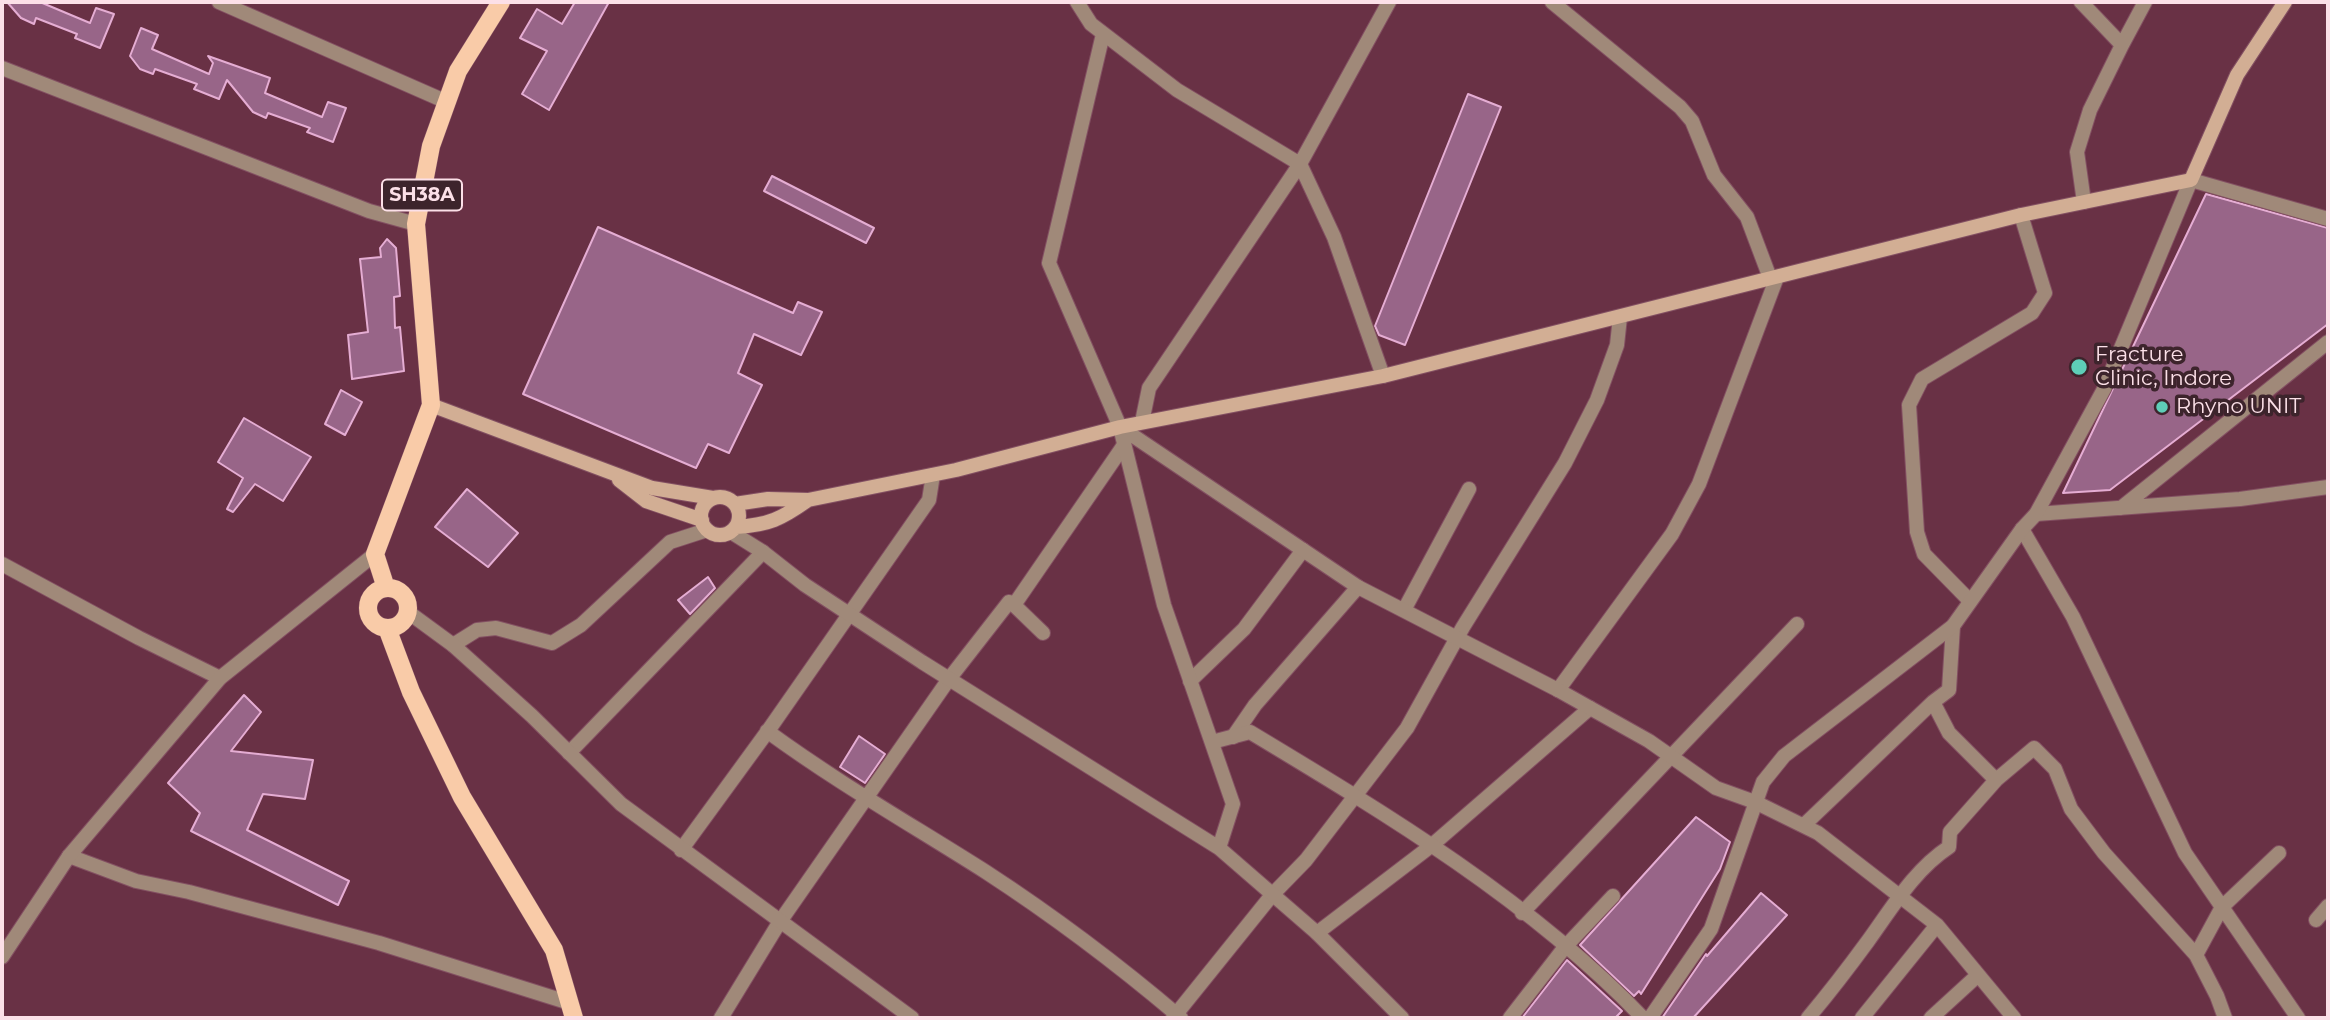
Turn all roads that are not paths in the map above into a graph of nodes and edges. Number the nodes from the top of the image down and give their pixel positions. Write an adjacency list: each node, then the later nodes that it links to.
1 (219, 2): 12 (street)
2 (501, 2): 12 (main road, SH38A)
3 (1077, 2): 9 (street)
4 (1389, 2): 13 (street)
5 (1552, 2): 19 (street)
6 (2081, 2): 10 (street)
7 (2144, 2): 10 (street)
8 (2285, 2): 14 (main road)
9 (1104, 34): 13 (street); 25 (street)
10 (2122, 45): 15 (street)
11 (2, 68): 18 (street)
12 (447, 102): 18 (main road, SH38A)
13 (1300, 164): 22 (street); 24 (street)
14 (2191, 180): 15 (main road); 17 (street); 35 (street)
15 (2084, 202): 16 (main road)
16 (2021, 215): 19 (main road); 45 (street)
17 (2328, 219)
18 (416, 224): 23 (main road, SH38A)
19 (1774, 277): 20 (main road); 59 (street)
20 (1620, 317): 22 (main road); 54 (street)
21 (2328, 342): 34 (street)
22 (1382, 376): 24 (main road)
23 (431, 405): 27 (main road); 41 (main road)
24 (1142, 422): 25 (main road)
25 (1120, 427): 26 (street); 28 (main road); 39 (street)
26 (1124, 444): 53 (street); 58 (street)
27 (607, 471): 31 (main road); 36 (main road)
28 (933, 475): 32 (main road); 49 (street)
29 (2328, 486): 34 (street)
30 (1469, 489): 47 (street)
31 (713, 498): 33 (main road); 36 (main road)
32 (808, 500): 33 (main road); 38 (main road)
33 (735, 504): 38 (main road)
34 (2121, 508): 35 (street)
35 (2036, 514): 37 (street)
36 (704, 525): 38 (main road); 55 (street)
37 (2022, 528): 45 (street); 81 (street)
38 (734, 530): 40 (street)
39 (1303, 550): 43 (street); 58 (street)
40 (763, 552): 49 (street); 65 (street)
41 (375, 554): 44 (main road); 56 (street)
42 (2, 564): 56 (street)
43 (1358, 587): 47 (street); 63 (street)
44 (386, 588): 48 (main road); 52 (main road)
45 (1970, 601): 51 (street)
46 (1009, 602): 57 (street)
47 (1404, 610): 54 (street)
48 (408, 612): 52 (main road); 55 (street)
49 (849, 614): 57 (street); 62 (street)
50 (1797, 624): 66 (street)
51 (1953, 626): 60 (street); 70 (street)
52 (387, 628): 91 (main road)
53 (1043, 633)
54 (1457, 637): 59 (street); 68 (street)
55 (453, 645): 65 (street)
56 (220, 678): 76 (street)
57 (949, 679): 69 (street); 73 (street)
58 (1190, 681): 64 (street)
59 (1558, 690): 61 (street)
60 (1933, 702): 67 (street); 71 (street)
61 (1590, 708): 66 (street); 72 (street)
62 (767, 732): 69 (street); 74 (street)
63 (1233, 737): 64 (street); 68 (street)
64 (1212, 743): 73 (street)
65 (569, 753): 74 (street)
66 (1670, 755): 70 (street); 82 (street)
67 (1996, 780): 79 (street); 88 (street)
68 (1355, 796): 72 (street); 77 (street)
69 (866, 799): 84 (street); 92 (street)
70 (1755, 802): 71 (street); 98 (street)
71 (1804, 825): 79 (street)
72 (1431, 846): 82 (street); 86 (street)
73 (1219, 848): 77 (street)
74 (681, 850): 84 (street)
75 (2279, 853): 81 (street)
76 (69, 856): 89 (street); 91 (street)
77 (1272, 895): 86 (street); 92 (street)
78 (1613, 896): 87 (street)
79 (1900, 896): 85 (street); 99 (street)
80 (2328, 906): 83 (street)
81 (2222, 907): 88 (street); 104 (street)
82 (1522, 912): 87 (street)
83 (2316, 920)
84 (779, 923): 93 (street); 94 (street)
85 (1937, 925): 90 (street); 100 (street)
86 (1317, 933): 95 (street)
87 (1565, 947): 96 (street); 97 (street)
88 (2196, 955): 103 (street)
89 (2, 957)
90 (1978, 975): 101 (street); 102 (street)
91 (572, 1011)
92 (1177, 1017)
93 (721, 1018)
94 (912, 1018)
95 (1402, 1018)
96 (1510, 1018)
97 (1643, 1018)
98 (1650, 1018)
99 (1808, 1018)
100 (1862, 1018)
101 (1931, 1018)
102 (2014, 1018)
103 (2225, 1018)
104 (2298, 1018)

